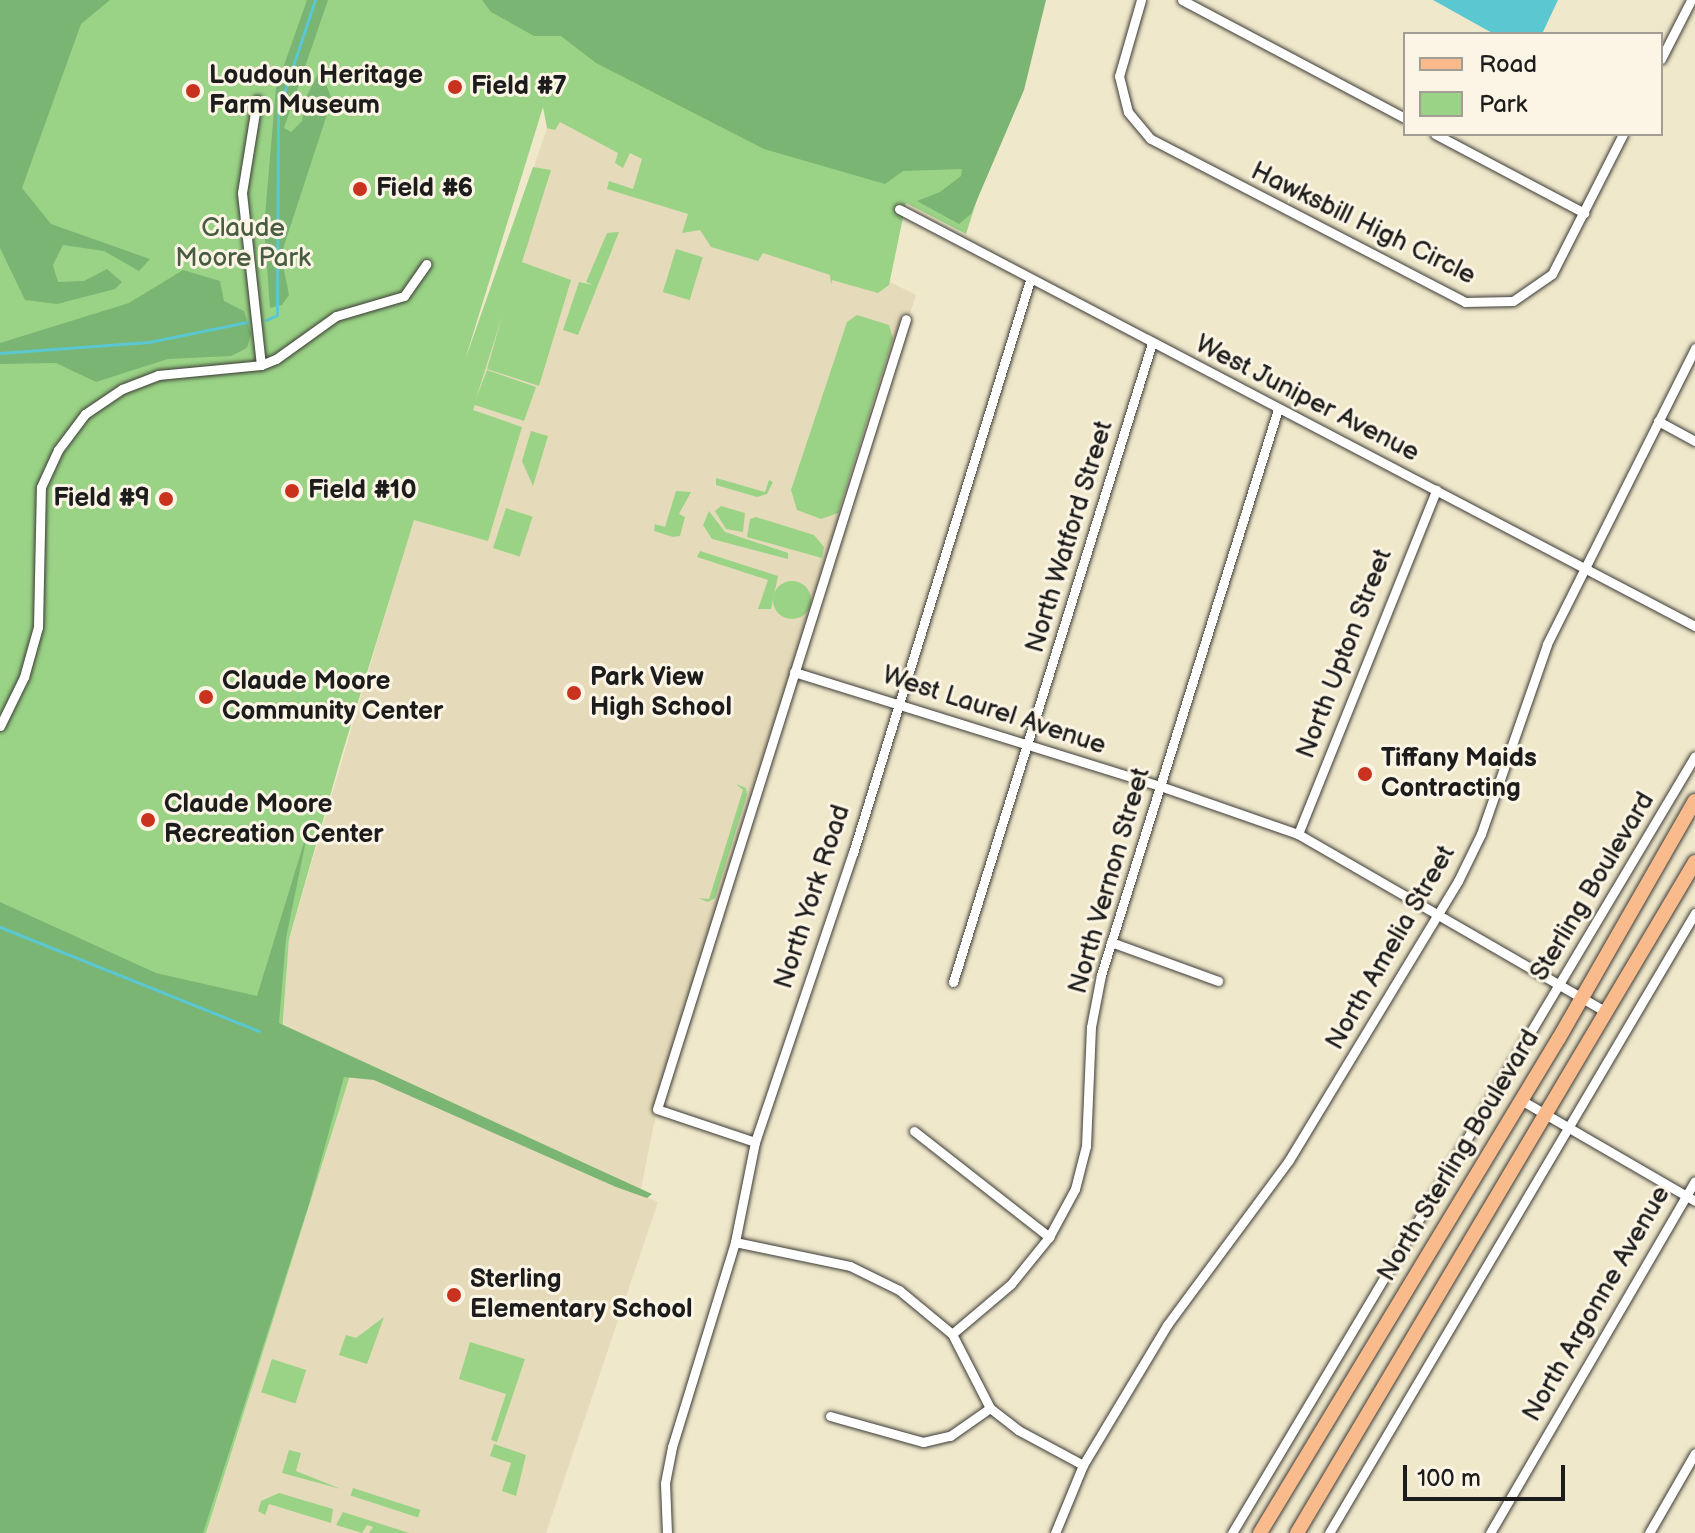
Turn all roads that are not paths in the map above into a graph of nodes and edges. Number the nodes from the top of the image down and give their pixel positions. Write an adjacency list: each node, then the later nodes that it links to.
1 (1141, 0): 10 (street, Hawksbill High Circle)
2 (1182, 0): 6 (street)
3 (1691, 0): 4 (street)
4 (1663, 55)
5 (257, 100): 16 (street)
6 (1403, 117)
7 (1439, 136): 10 (street)
8 (1622, 136): 10 (street, Hawksbill High Circle)
9 (899, 209): 12 (street, West Juniper Avenue)
10 (1584, 213)
11 (426, 264): 16 (street)
12 (1030, 280): 14 (street, West Juniper Avenue); 24 (street, North York Road)
13 (906, 319): 23 (street)
14 (1152, 343): 17 (street, West Juniper Avenue); 26 (street, North Watford Street)
15 (1695, 348): 18 (street, North Amelia Street)
16 (261, 365): 25 (street)
17 (1278, 409): 20 (street, West Juniper Avenue); 28 (street, North Vernon Street)
18 (1658, 421): 19 (street); 21 (street, North Amelia Street)
19 (1695, 441)
20 (1436, 490): 21 (street, West Juniper Avenue); 30 (street, North Upton Street)
21 (1582, 569): 22 (street, West Juniper Avenue); 33 (street, North Amelia Street)
22 (1695, 626)
23 (794, 672): 24 (street, West Laurel Avenue); 44 (street)
24 (897, 702): 26 (street, West Laurel Avenue); 44 (street, North York Road)
25 (0, 726)
26 (1029, 744): 28 (street, West Laurel Avenue); 36 (street, North Watford Street)
27 (1695, 756): 37 (street, Sterling Boulevard)
28 (1160, 786): 30 (street, West Laurel Avenue); 34 (street, North Vernon Street)
29 (1695, 801): 38 (main road, North Sterling Boulevard)
30 (1298, 834): 33 (street, West Laurel Avenue)
31 (1695, 862): 39 (main road, North Sterling Boulevard)
32 (1695, 913): 42 (street)
33 (1439, 914): 37 (street, West Laurel Avenue); 53 (street, North Amelia Street)
34 (1111, 942): 35 (street); 47 (street, North Vernon Street)
35 (1218, 981)
36 (953, 982)
37 (1560, 985): 38 (street, West Laurel Avenue); 56 (street, Sterling Boulevard)
38 (1583, 998): 39 (street, West Laurel Avenue); 40 (main road, North Sterling Boulevard)
39 (1605, 1011): 41 (main road, North Sterling Boulevard)
40 (1521, 1100): 41 (street); 57 (main road, North Sterling Boulevard)
41 (1543, 1111): 42 (street); 58 (main road, North Sterling Boulevard)
42 (1569, 1125): 46 (street); 59 (street)
43 (914, 1131): 47 (street)
44 (755, 1142): 48 (street, North York Road)
45 (1695, 1181): 46 (street, North Argonne Avenue)
46 (1690, 1198): 60 (street, North Argonne Avenue)
47 (1049, 1237): 49 (street, North Vernon Street)
48 (735, 1242): 49 (street); 54 (street, North York Road)
49 (952, 1334): 50 (street)
50 (990, 1408): 51 (street); 53 (street)
51 (830, 1416)
52 (1695, 1453): 61 (street)
53 (1083, 1465): 55 (street, North Amelia Street)
54 (667, 1533)
55 (1055, 1533)
56 (1232, 1533)
57 (1260, 1533)
58 (1297, 1533)
59 (1329, 1533)
60 (1490, 1533)
61 (1649, 1533)

